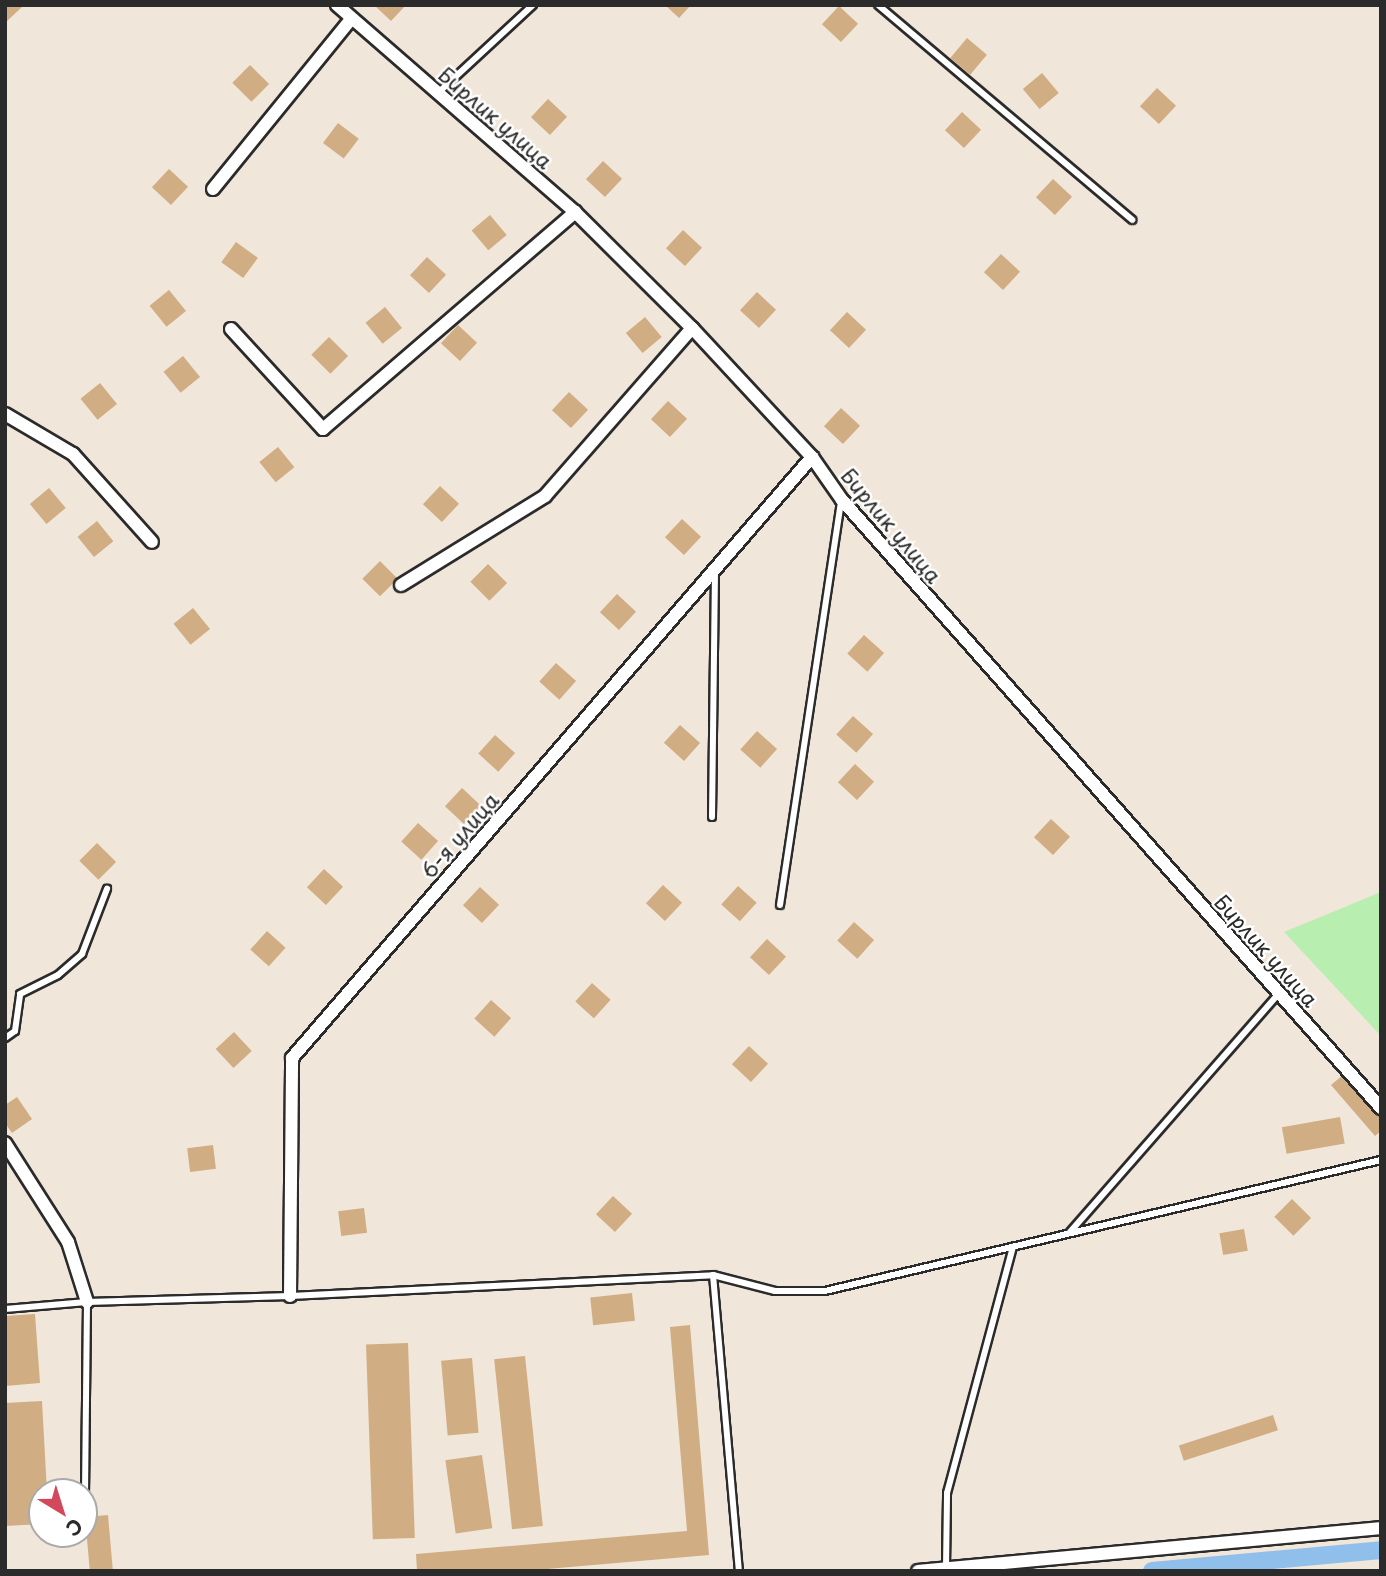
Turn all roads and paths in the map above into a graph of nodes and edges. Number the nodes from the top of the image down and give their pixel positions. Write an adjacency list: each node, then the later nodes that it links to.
1 (337, 5): 4 (street, Бирлик улица)
2 (533, 5): 5 (lane)
3 (878, 5): 8 (lane)
4 (351, 19): 5 (street, Бирлик улица); 6 (street)
5 (439, 92): 7 (street, Бирлик улица)
6 (213, 189)
7 (575, 212): 9 (street, Бирлик улица); 10 (street)
8 (1132, 220)
9 (692, 328): 12 (street, Бирлик улица); 16 (street)
10 (231, 329)
11 (5, 414): 14 (street)
12 (812, 457): 13 (street, Бирлик улица); 15 (street, 6-я улица)
13 (842, 500): 19 (lane); 20 (street, Бирлик улица)
14 (152, 542)
15 (715, 568): 17 (lane); 28 (street, 6-я улица)
16 (401, 585)
17 (712, 817)
18 (107, 889): 21 (lane)
19 (780, 905)
20 (1279, 993): 22 (street, Бирлик улица); 25 (lane)
21 (5, 1038)
22 (1381, 1108)
23 (5, 1143): 29 (street)
24 (1381, 1160): 25 (lane)
25 (1069, 1234): 26 (lane)
26 (1013, 1247): 27 (lane); 33 (lane)
27 (713, 1275): 28 (lane); 34 (lane)
28 (290, 1296): 29 (lane)
29 (87, 1302): 30 (lane); 31 (lane)
30 (5, 1308)
31 (85, 1478)
32 (1381, 1528): 33 (street)
33 (946, 1568): 35 (street)
34 (739, 1571)
35 (918, 1571)

